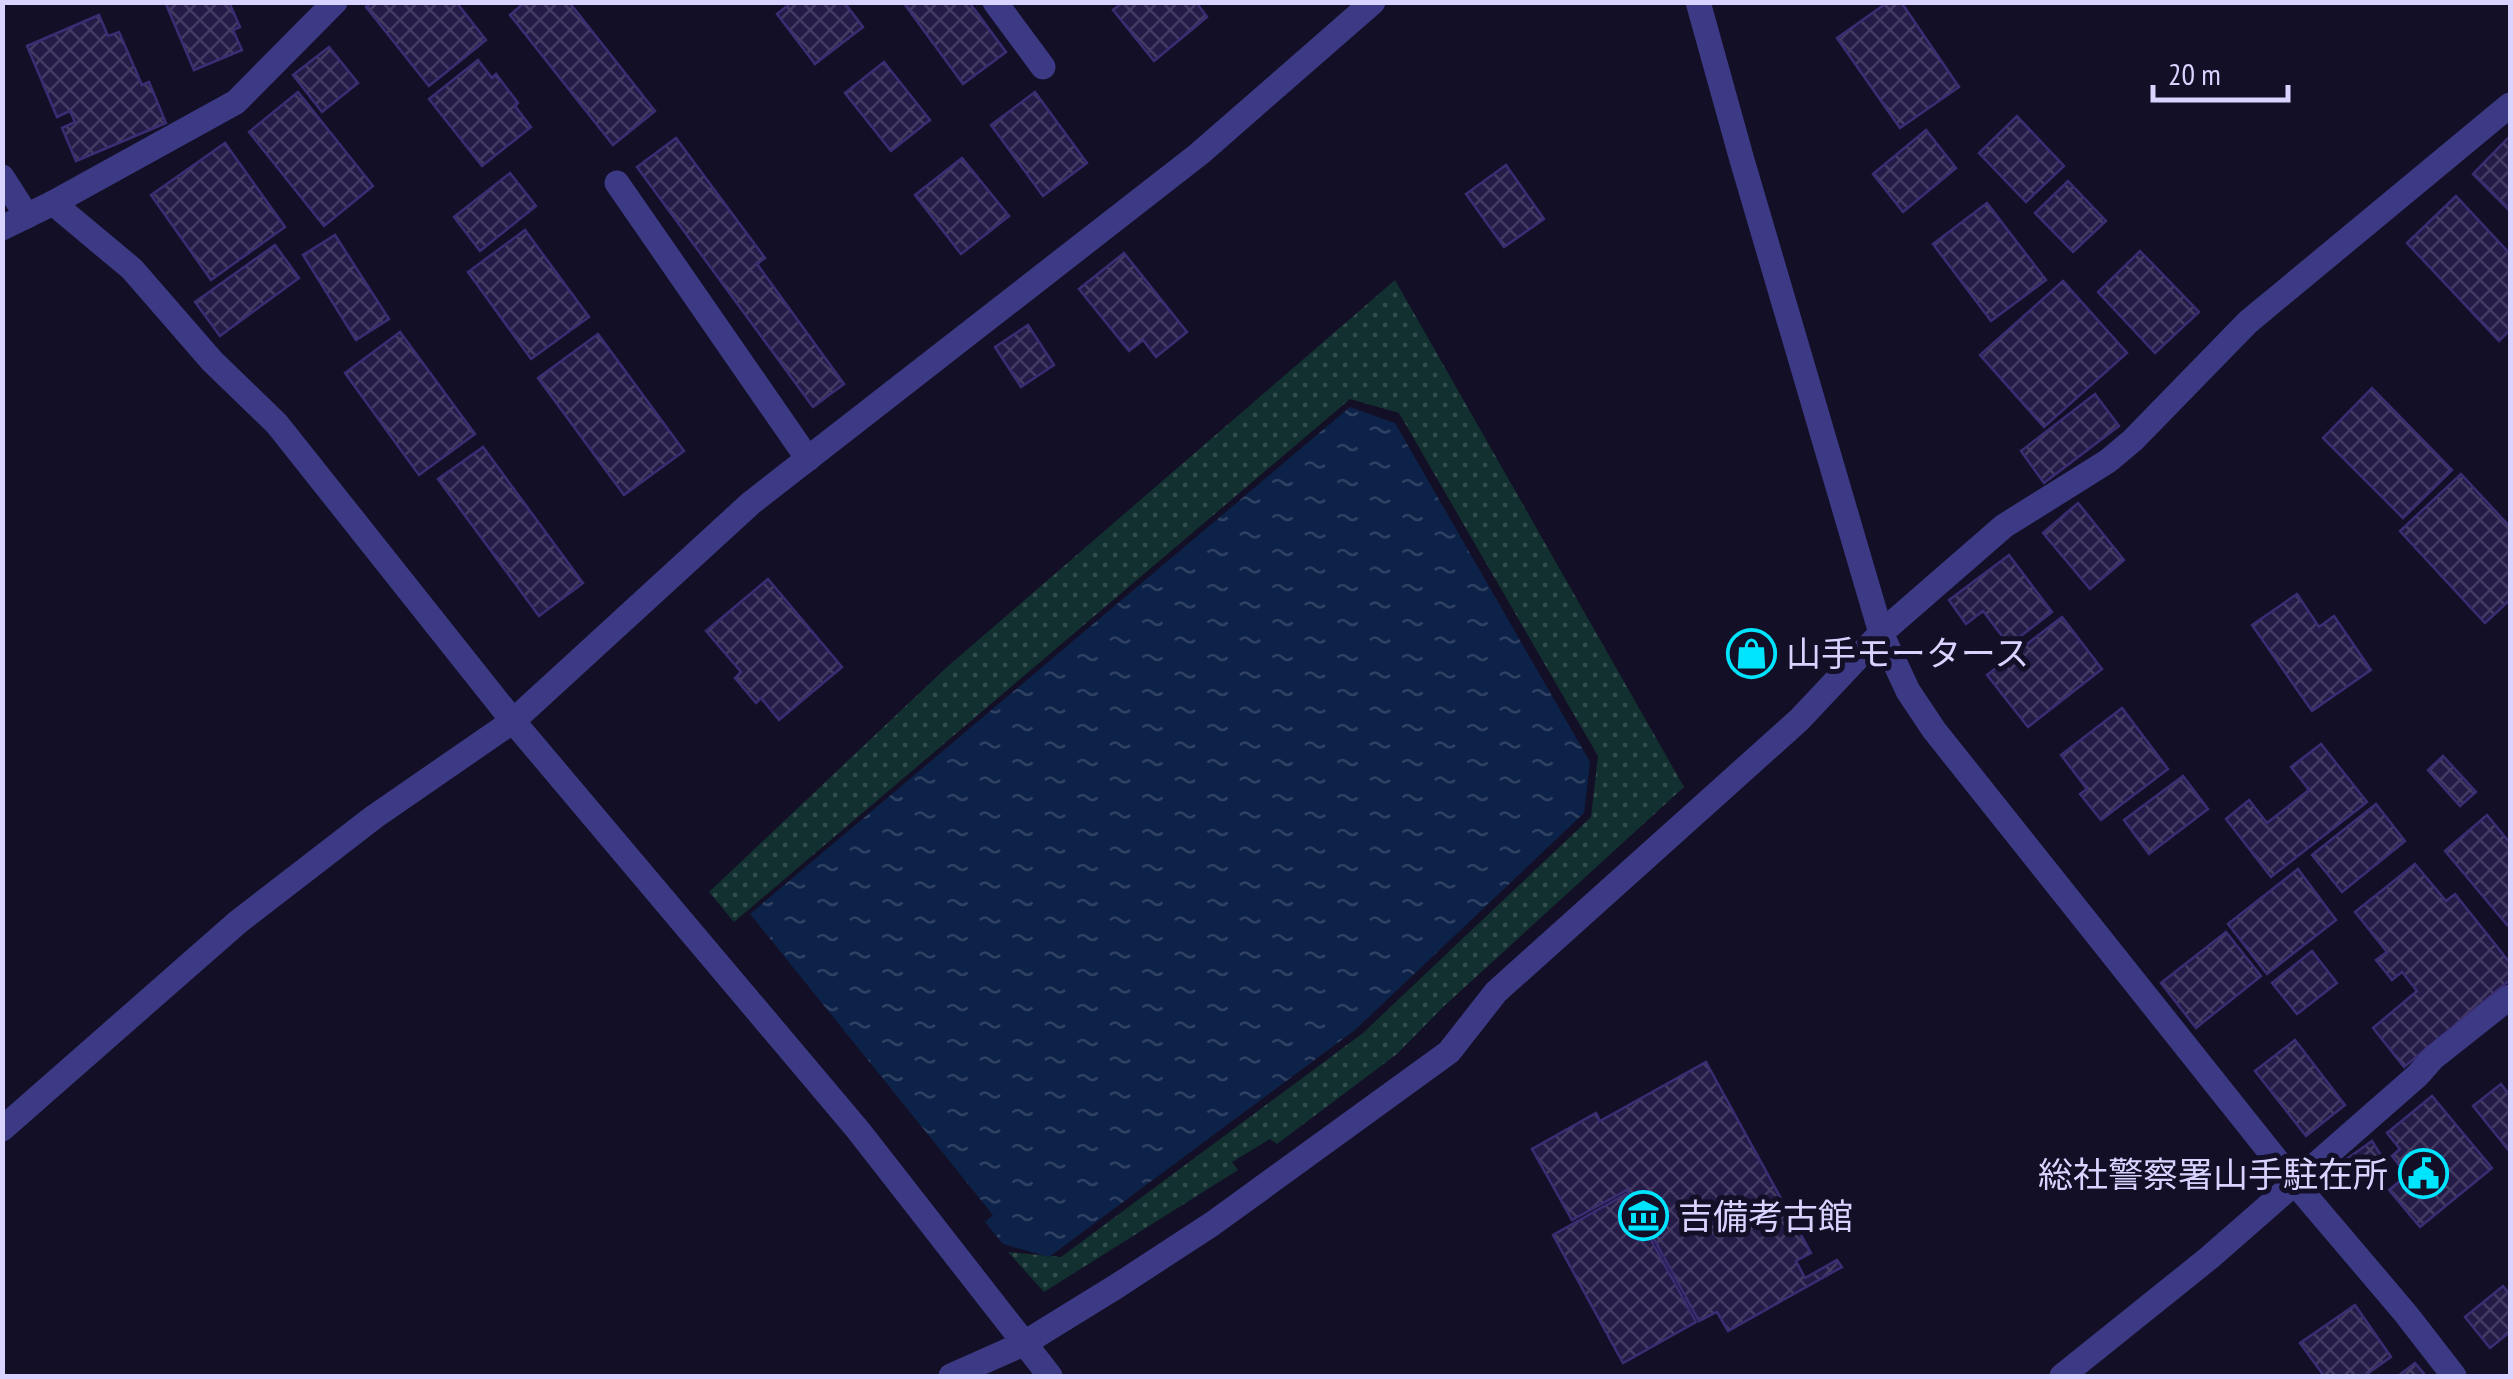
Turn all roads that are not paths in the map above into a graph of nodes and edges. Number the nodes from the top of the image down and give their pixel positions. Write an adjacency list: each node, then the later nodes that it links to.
1 (336, 2): 9 (street)
2 (995, 2): 5 (street)
3 (1372, 2): 12 (street)
4 (1698, 2): 13 (street)
5 (1043, 67)
6 (2510, 106): 13 (street)
7 (2, 176): 10 (street)
8 (616, 183): 12 (street)
9 (53, 203): 10 (street); 14 (street)
10 (27, 216): 11 (street)
11 (2, 228)
12 (808, 459): 14 (street)
13 (1880, 633): 17 (street); 18 (street)
14 (513, 720): 16 (street); 18 (street)
15 (2510, 998): 17 (street)
16 (2, 1129)
17 (2294, 1182): 21 (street); 22 (street)
18 (1023, 1344): 19 (street); 20 (street)
19 (951, 1376)
20 (1050, 1376)
21 (2062, 1376)
22 (2454, 1376)

